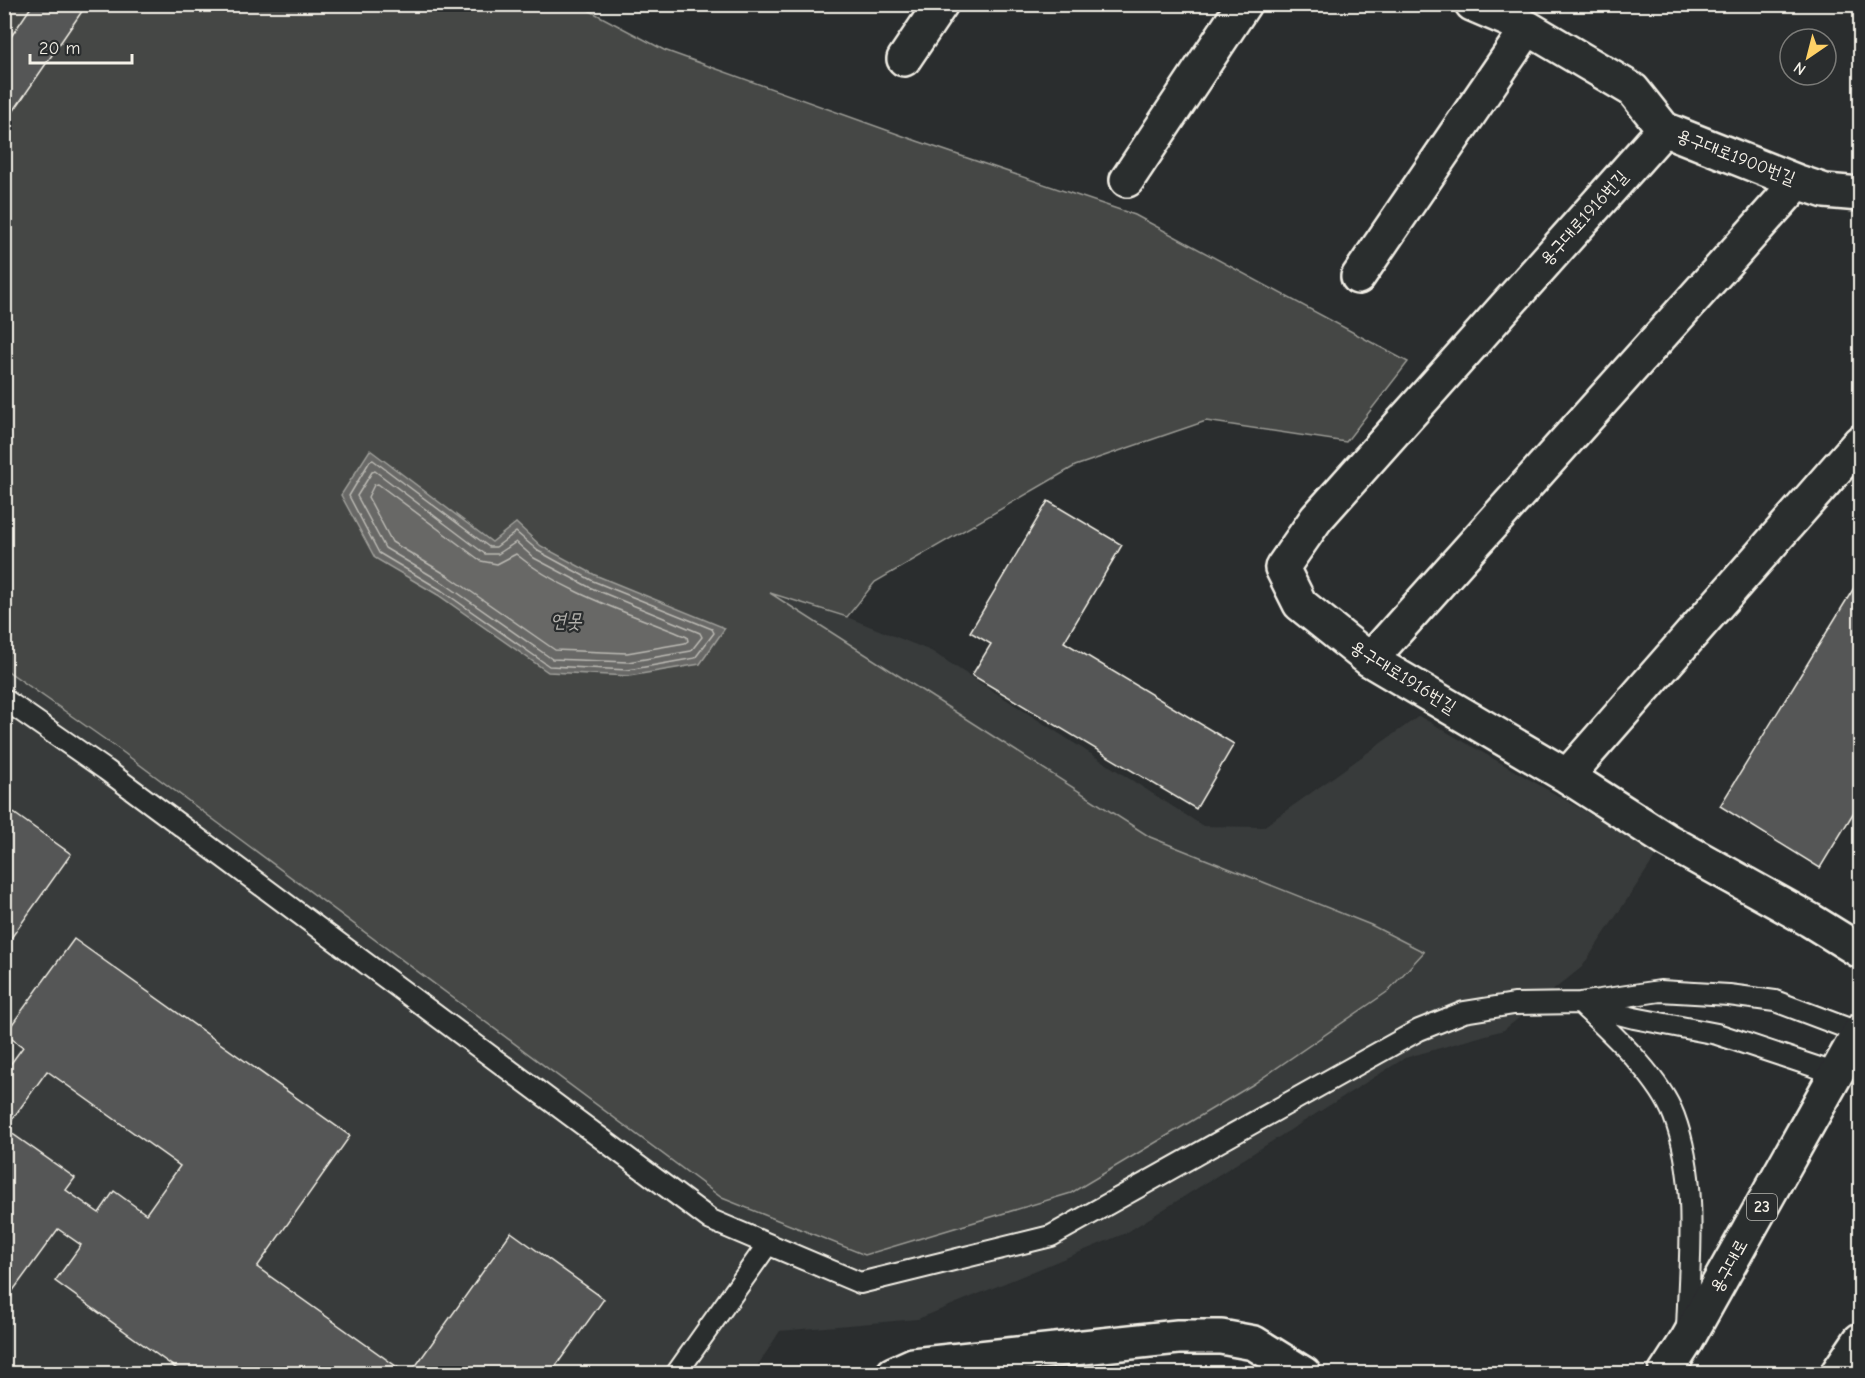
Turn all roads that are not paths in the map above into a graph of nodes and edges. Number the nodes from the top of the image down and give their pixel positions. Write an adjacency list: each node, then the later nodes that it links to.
1 (941, 4): 5 (main road)
2 (1244, 4): 7 (main road)
3 (1472, 4): 4 (main road, 용구대로1900번길)
4 (1528, 28): 6 (main road, 용구대로1900번길); 10 (main road)
5 (904, 59)
6 (1664, 129): 8 (main road, 용구대로1900번길); 12 (main road, 용구대로1916번길)
7 (1127, 180)
8 (1798, 182): 9 (main road, 용구대로1900번길); 12 (main road)
9 (1860, 194)
10 (1358, 277)
11 (1860, 441): 14 (main road)
12 (1370, 660): 14 (main road, 용구대로1916번길)
13 (4, 699): 19 (lane)
14 (1567, 776): 15 (main road, 용구대로1916번길)
15 (1860, 951)
16 (1580, 1004): 17 (lane); 18 (lane); 19 (lane); 20 (lane)
17 (1860, 1032): 18 (main road, 용구대로 / 23)
18 (1837, 1074): 20 (main road, 용구대로 / 23)
19 (768, 1244): 22 (lane)
20 (1687, 1340): 25 (main road, 용구대로 / 23)
21 (1860, 1340): 26 (main road)
22 (676, 1374)
23 (893, 1374): 24 (main road)
24 (1304, 1374)
25 (1665, 1374)
26 (1837, 1374)

